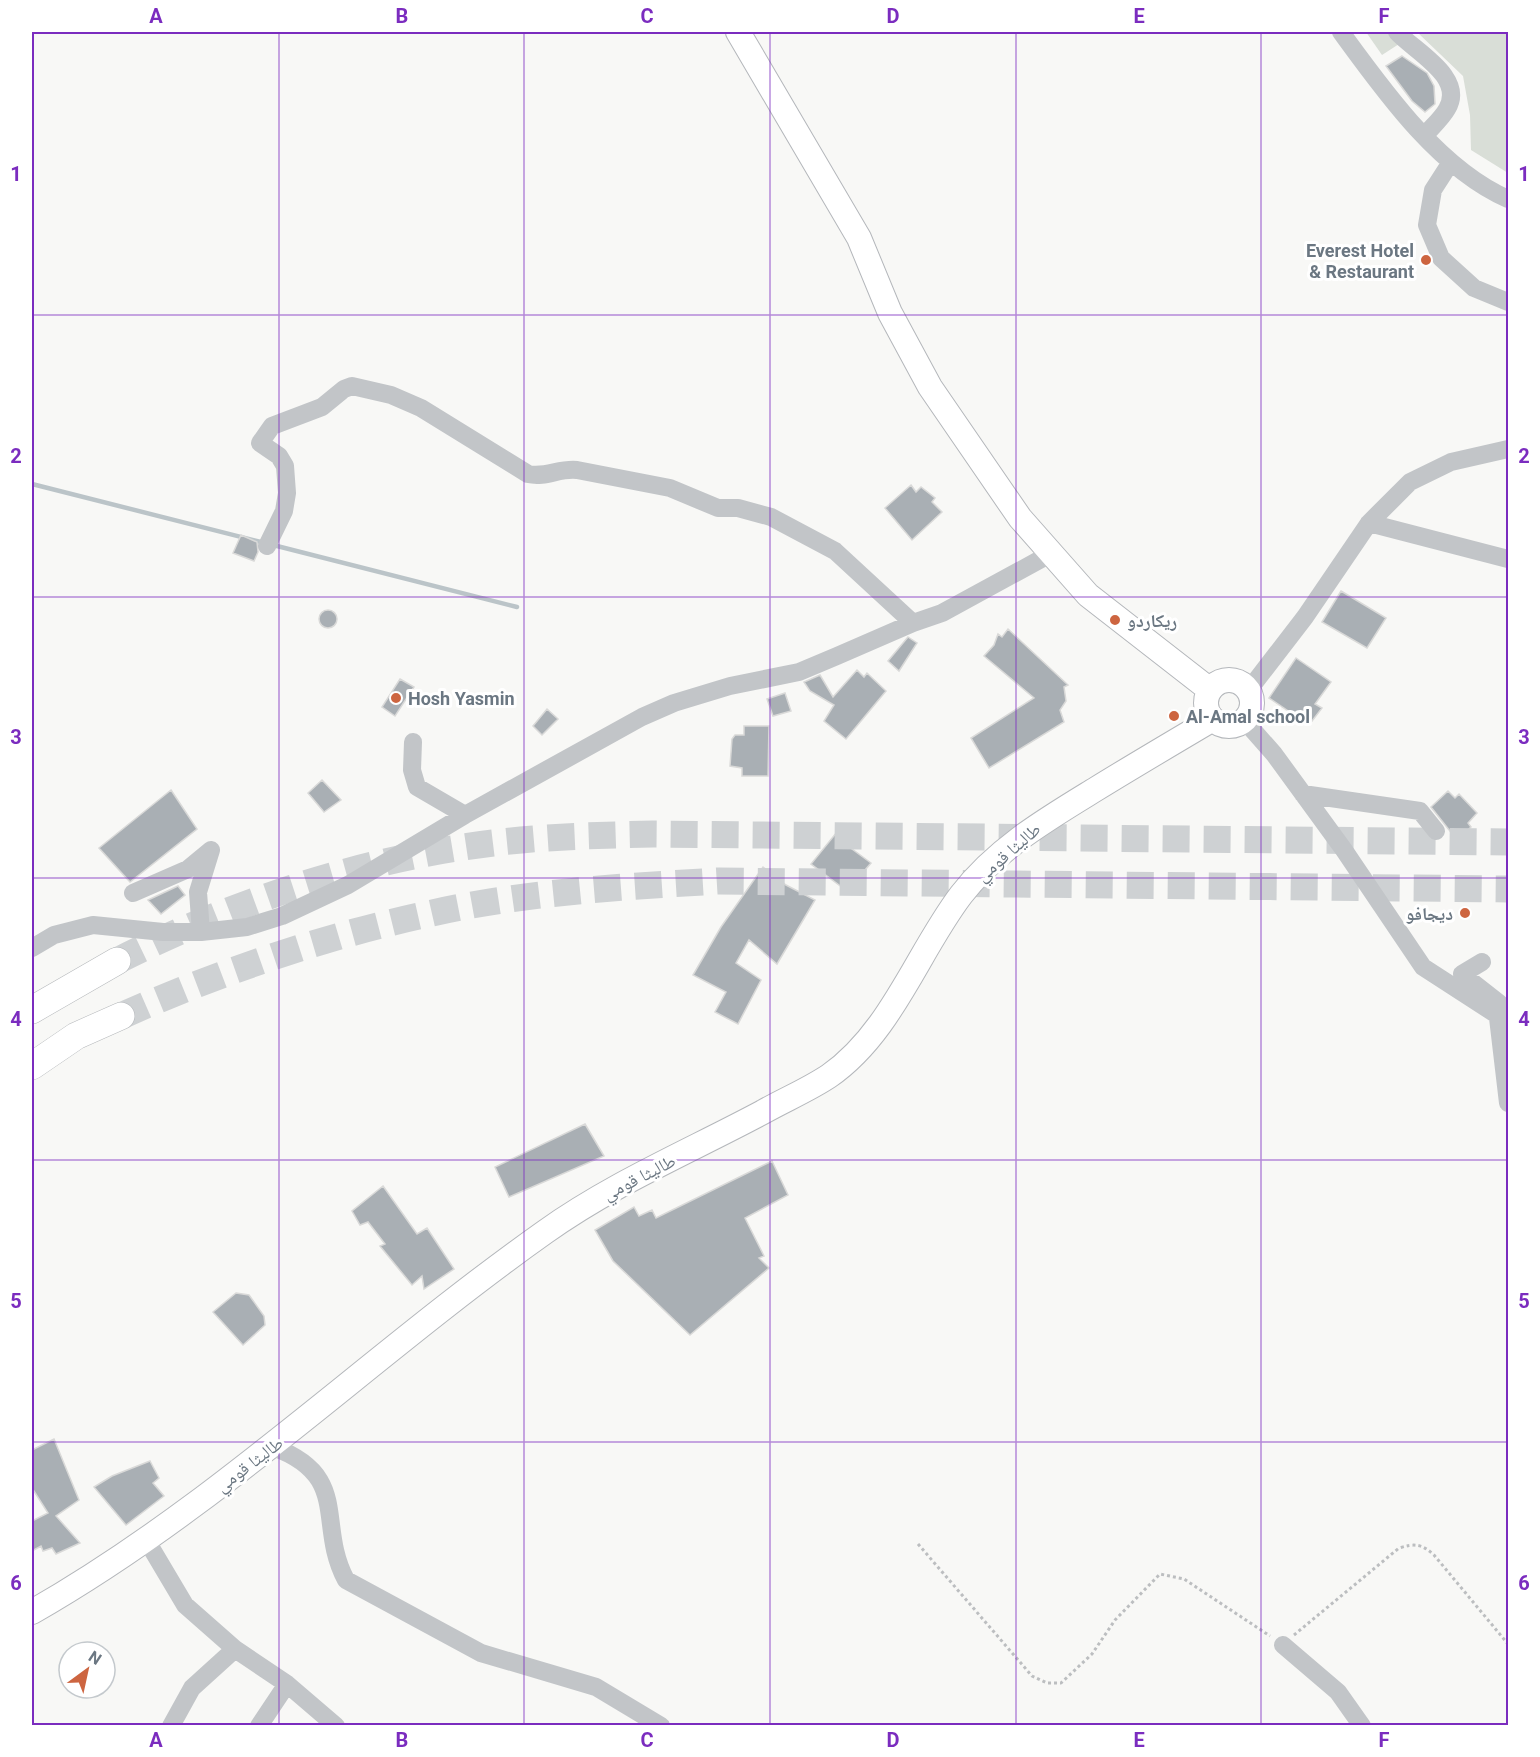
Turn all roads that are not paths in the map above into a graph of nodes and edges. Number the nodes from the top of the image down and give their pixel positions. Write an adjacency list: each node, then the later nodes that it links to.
1 (738, 32): 11 (main road)
2 (1341, 32): 4 (street)
3 (1397, 32): 4 (street)
4 (1425, 135): 5 (street)
5 (1451, 162): 6 (street); 7 (street)
6 (1509, 199)
7 (1509, 302)
8 (1509, 449): 9 (street)
9 (1369, 523): 12 (street); 15 (street)
10 (267, 546): 13 (street)
11 (1052, 553): 13 (street); 14 (main road)
12 (1509, 560)
13 (913, 623): 20 (street)
14 (1210, 690): 15 (main road); 16 (main road)
15 (1248, 691): 17 (main road)
16 (1213, 719): 17 (main road); 32 (main road, طاليثا قومي)
17 (1244, 720): 19 (street)
18 (413, 742): 20 (street)
19 (1303, 794): 21 (street); 29 (street)
20 (465, 815): 23 (street)
21 (1436, 831)
22 (133, 893): 23 (street)
23 (201, 932): 24 (street)
24 (32, 948)
25 (117, 961): 27 (highway)
26 (1482, 962): 29 (street)
27 (32, 1010)
28 (121, 1016): 30 (highway)
29 (1503, 1020): 31 (street)
30 (32, 1066)
31 (1509, 1102)
32 (273, 1447): 33 (main road, طاليثا قومي); 41 (street)
33 (147, 1541): 34 (main road, طاليثا قومي); 36 (street)
34 (32, 1612)
35 (1283, 1645): 42 (street)
36 (235, 1649): 37 (street); 38 (street)
37 (287, 1684): 39 (street); 40 (street)
38 (171, 1725)
39 (259, 1725)
40 (336, 1725)
41 (661, 1725)
42 (1362, 1725)

